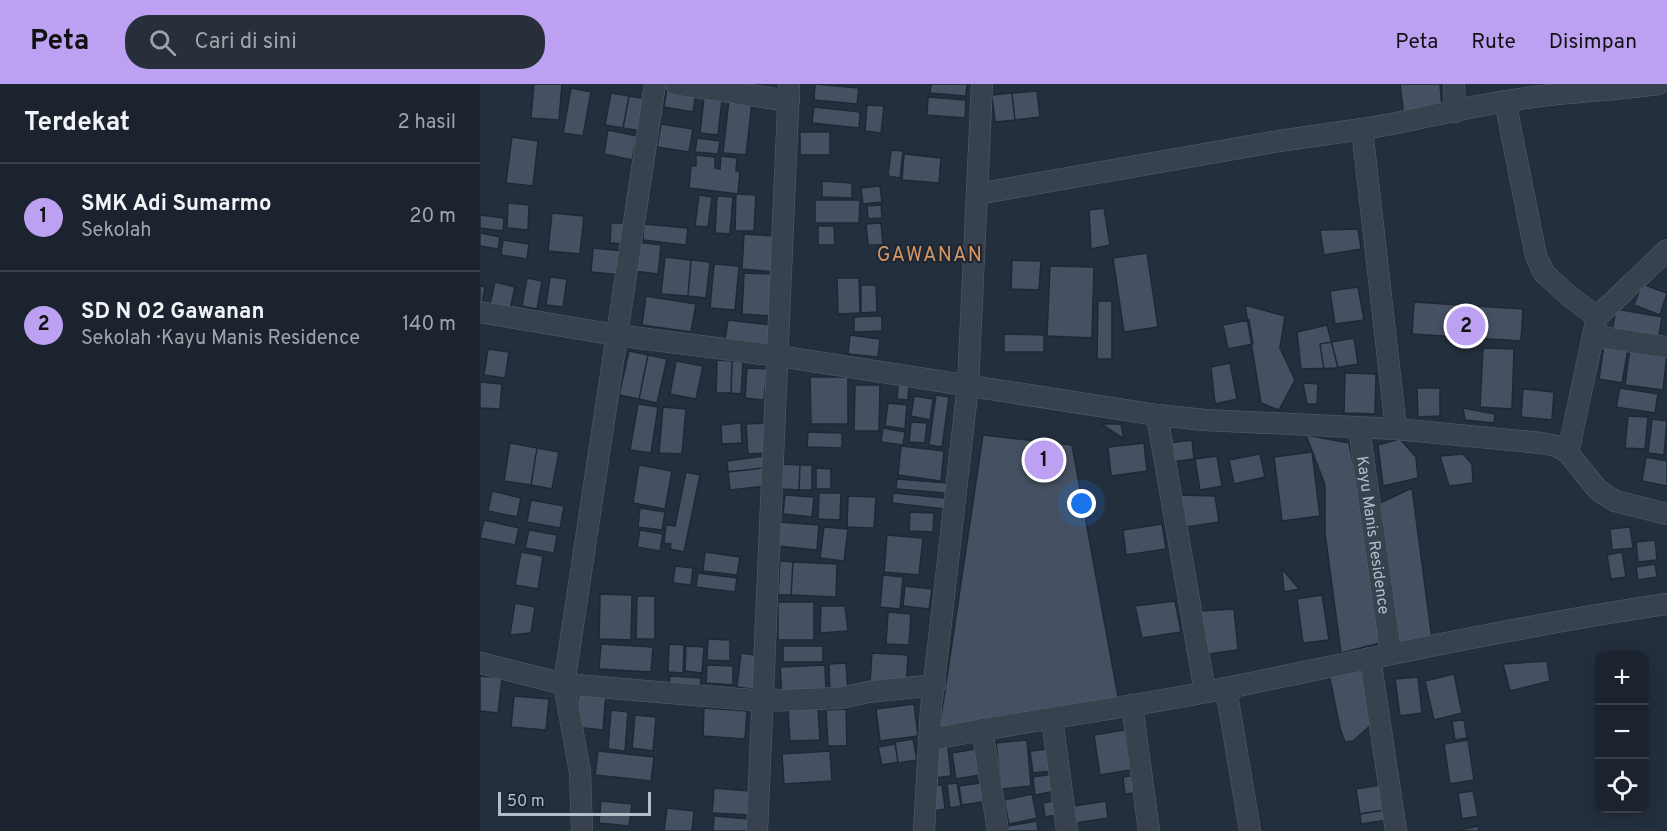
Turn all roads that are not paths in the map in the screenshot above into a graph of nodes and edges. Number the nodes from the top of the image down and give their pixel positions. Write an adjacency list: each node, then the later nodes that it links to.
1 (655, 84): 15 (street)
2 (676, 84): 7 (street)
3 (982, 84): 11 (street)
4 (1454, 84): 9 (street)
5 (1658, 84): 6 (street)
6 (1549, 89): 8 (street)
7 (789, 92): 17 (street)
8 (1505, 101): 9 (street); 14 (street)
9 (1455, 112): 10 (street)
10 (1362, 129): 11 (street); 21 (street)
11 (977, 194): 18 (street)
12 (1667, 250): 14 (street)
13 (480, 312): 15 (street)
14 (1595, 326): 16 (street); 22 (street)
15 (616, 335): 17 (street); 28 (street)
16 (1667, 347)
17 (779, 356): 18 (street); 31 (street)
18 (968, 385): 19 (street); 29 (street)
19 (1156, 415): 20 (street); 30 (street)
20 (1359, 428): 21 (street); 25 (street, Kayu Manis Residence)
21 (1396, 429): 22 (street)
22 (1568, 453): 23 (street)
23 (1667, 514)
24 (1667, 604): 26 (street)
25 (1389, 641)
26 (1370, 658): 30 (street); 43 (street)
27 (480, 663): 28 (street)
28 (564, 684): 31 (street); 36 (street)
29 (935, 685): 31 (street); 35 (street)
30 (1216, 690): 32 (street); 42 (street)
31 (764, 701): 37 (street)
32 (1132, 705): 33 (street); 41 (street)
33 (1052, 719): 34 (street); 40 (street)
34 (982, 729): 35 (street); 39 (street)
35 (929, 740): 38 (street)
36 (582, 831)
37 (757, 831)
38 (924, 831)
39 (998, 831)
40 (1067, 831)
41 (1149, 831)
42 (1250, 831)
43 (1396, 831)

